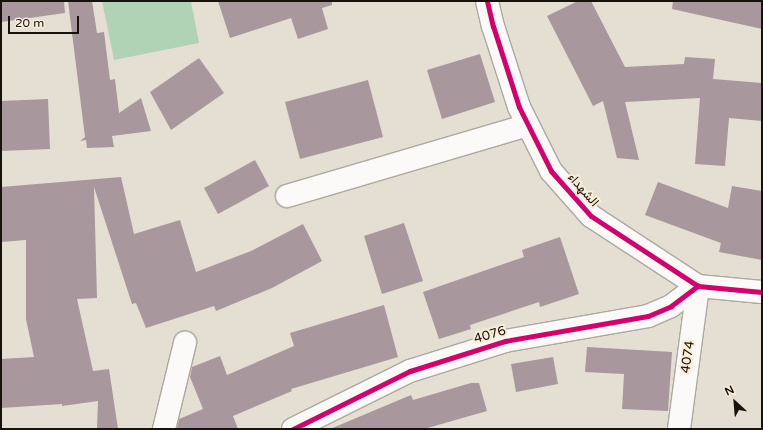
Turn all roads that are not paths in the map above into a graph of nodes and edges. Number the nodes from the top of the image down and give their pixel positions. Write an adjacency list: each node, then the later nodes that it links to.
1 (487, 1): 2 (street, الشهداء)
2 (528, 125): 3 (street); 4 (street, الشهداء)
3 (287, 196)
4 (698, 286): 5 (street, الشهداء); 8 (street, 4076); 9 (street, 4074)
5 (762, 292)
6 (185, 343): 7 (street)
7 (164, 429)
8 (293, 429)
9 (680, 429)

